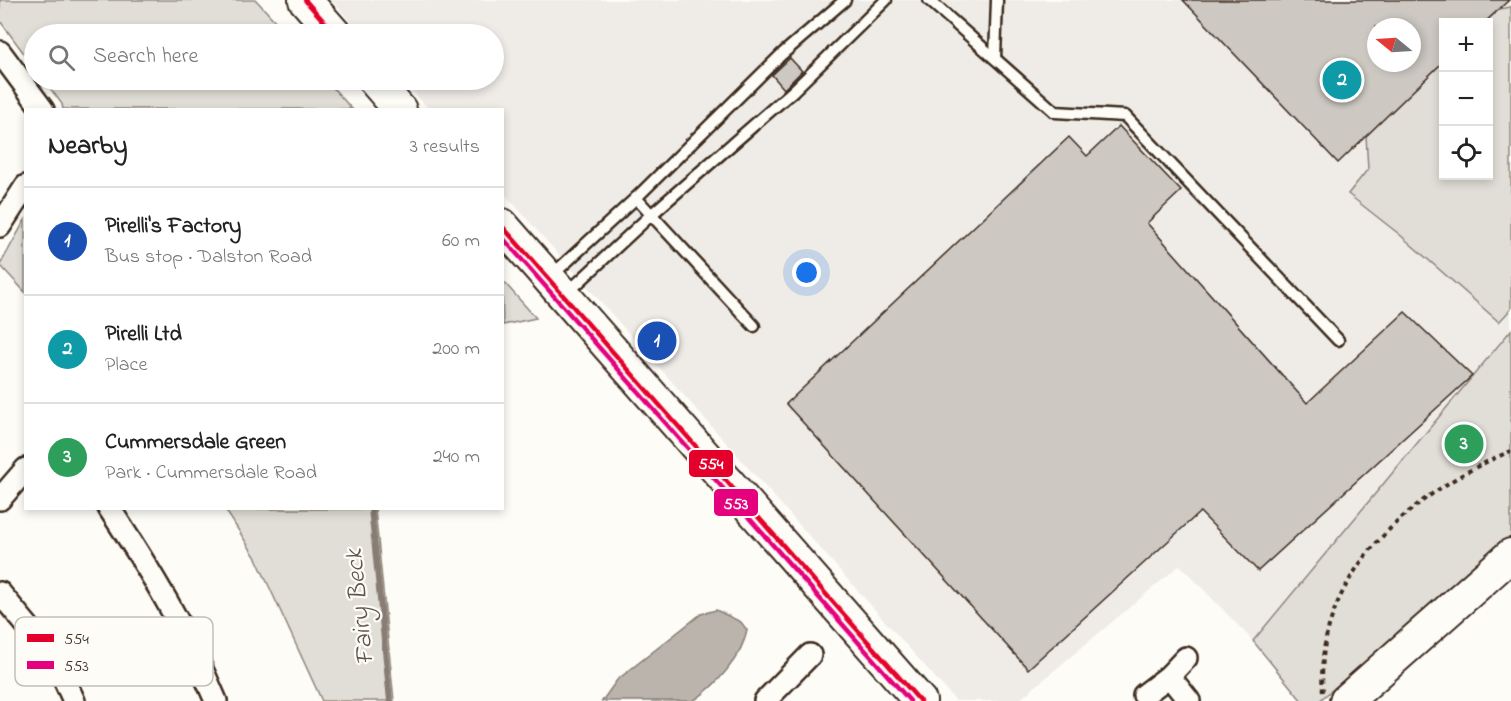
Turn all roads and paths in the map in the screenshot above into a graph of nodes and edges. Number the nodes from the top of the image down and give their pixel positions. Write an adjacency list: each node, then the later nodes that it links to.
1 (305, 0): 6 (main road)
2 (845, 0): 15 (lane)
3 (885, 0): 16 (lane)
4 (929, 0): 8 (lane)
5 (998, 0): 8 (lane)
6 (326, 24)
7 (0, 52): 9 (street)
8 (995, 58): 21 (lane)
9 (24, 84)
10 (28, 90): 12 (street)
11 (383, 90): 13 (main road)
12 (42, 108)
13 (398, 108)
14 (24, 189): 17 (street)
15 (636, 198): 16 (lane); 19 (lane)
16 (652, 214): 19 (lane); 20 (lane)
17 (0, 226)
18 (504, 227): 19 (main road)
19 (557, 287): 39 (main road)
20 (754, 326)
21 (1338, 340)
22 (1511, 451): 41 (path)
23 (24, 471): 24 (street)
24 (0, 500)
25 (110, 510): 29 (street)
26 (1511, 555): 42 (main road)
27 (0, 593): 28 (street)
28 (20, 617)
29 (177, 617)
30 (810, 655): 38 (street)
31 (1186, 658): 32 (street)
32 (1169, 676): 35 (street); 40 (street)
33 (67, 686): 36 (street)
34 (210, 686): 37 (street)
35 (1144, 695)
36 (74, 701)
37 (216, 701)
38 (765, 701)
39 (920, 701)
40 (1189, 701)
41 (1327, 701)
42 (1346, 701)

